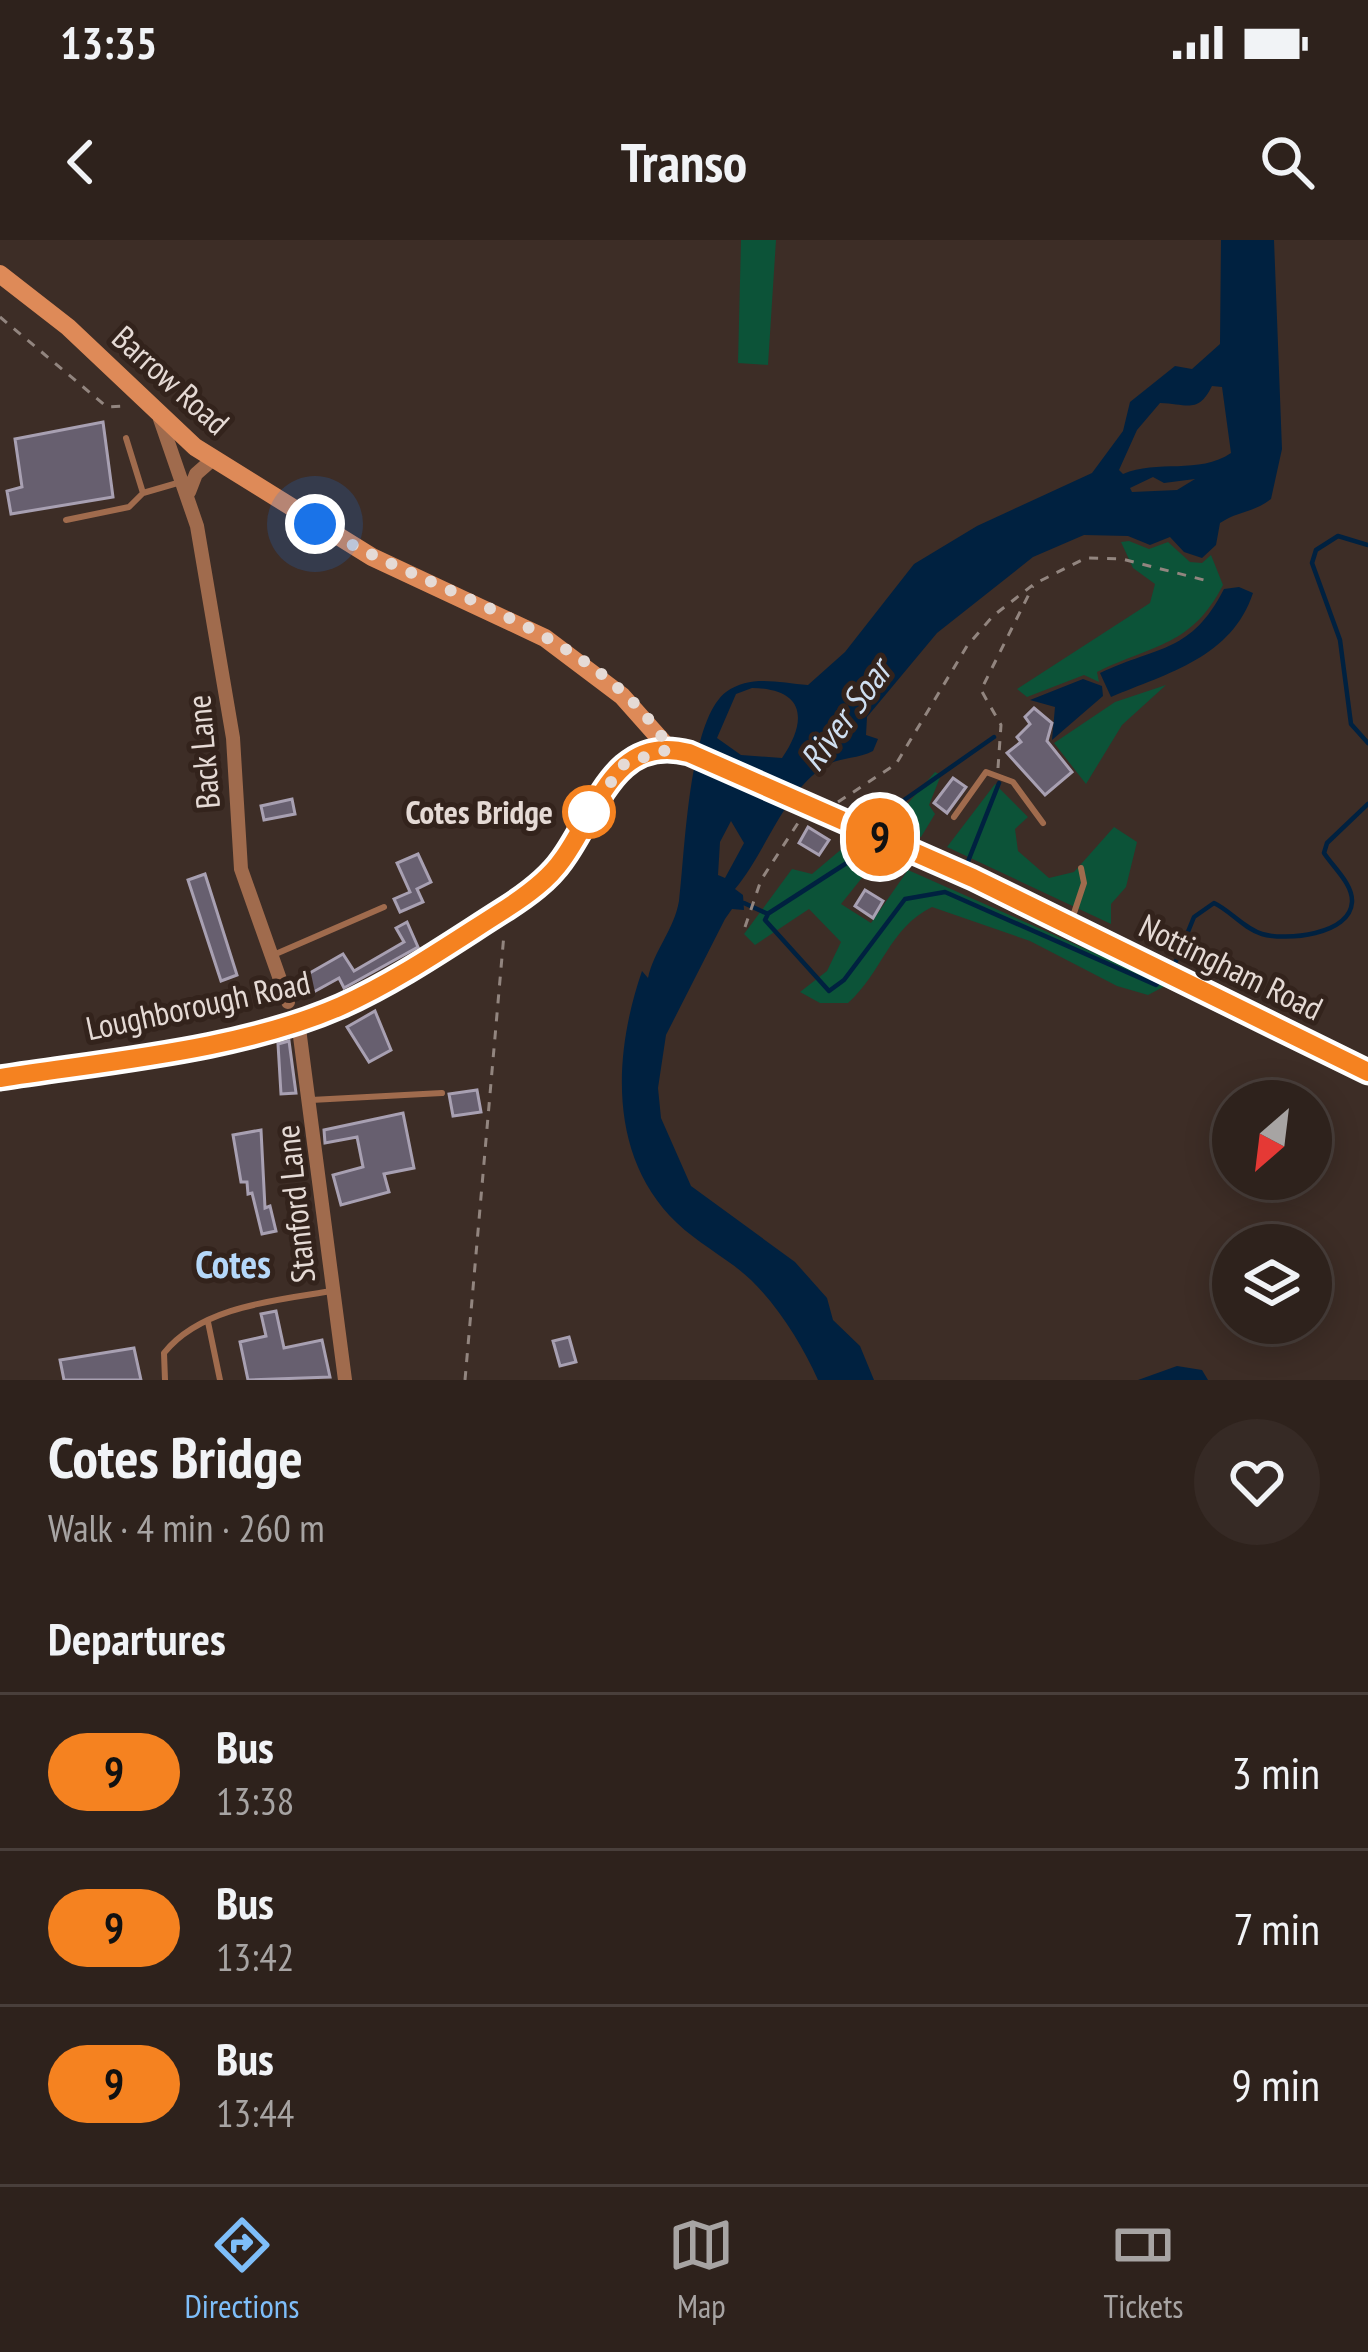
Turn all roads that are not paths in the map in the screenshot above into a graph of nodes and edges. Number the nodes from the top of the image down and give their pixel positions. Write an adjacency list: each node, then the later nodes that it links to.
1 (0, 274): 2 (main road, Barrow Road)
2 (160, 419): 4 (main road, Barrow Road); 5 (street, Back Lane)
3 (126, 438): 6 (lane)
4 (213, 459): 5 (street); 8 (main road, Barrow Road)
5 (187, 486): 6 (lane); 14 (street, Back Lane)
6 (143, 493): 7 (lane)
7 (66, 520)
8 (679, 751): 13 (main road, Nottingham Road, bridge); 15 (main road, Loughborough Road)
9 (953, 818): 10 (lane)
10 (1043, 823)
11 (1081, 868): 13 (lane)
12 (384, 907): 14 (lane)
13 (1071, 924): 16 (main road, Nottingham Road)
14 (270, 956): 15 (street, Back Lane)
15 (293, 1012): 17 (main road, Loughborough Road); 19 (street, Stanford Lane)
16 (1349, 1062)
17 (0, 1078)
18 (442, 1093): 19 (lane)
19 (310, 1100): 20 (street, Stanford Lane)
20 (332, 1291): 21 (lane); 24 (street, Stanford Lane)
21 (208, 1322): 22 (lane); 23 (lane)
22 (165, 1380)
23 (220, 1380)
24 (345, 1380)

